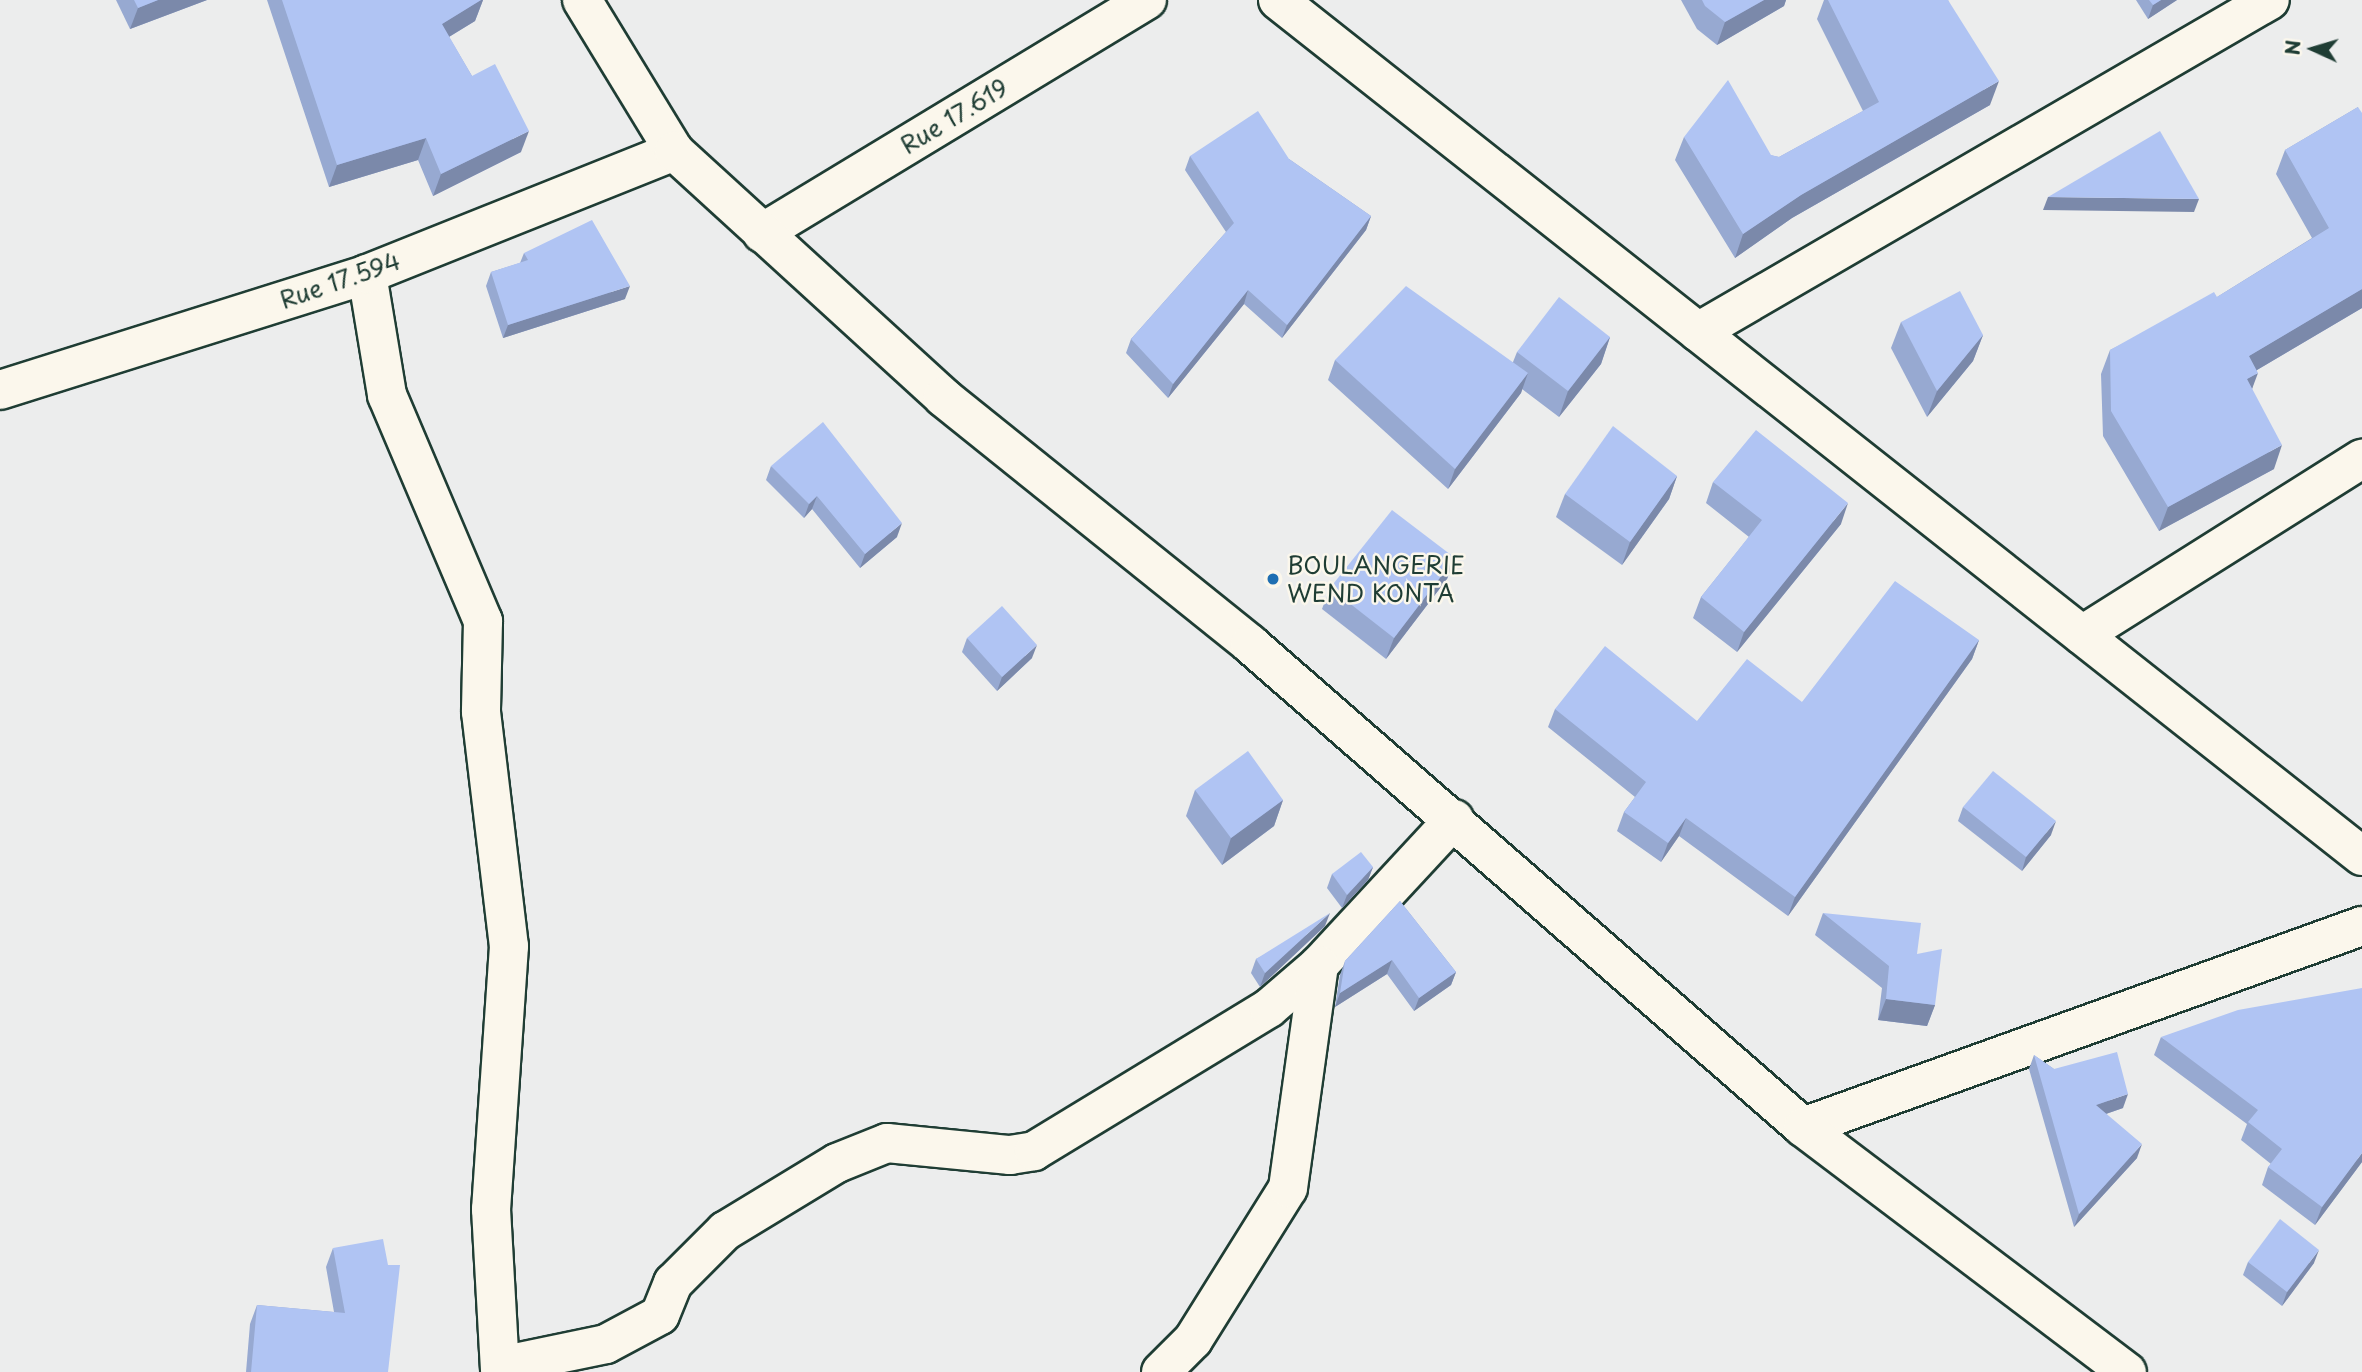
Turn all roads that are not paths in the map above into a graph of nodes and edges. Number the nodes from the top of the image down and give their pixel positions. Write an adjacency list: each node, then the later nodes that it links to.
1 (582, 0): 5 (street)
2 (1147, 0): 6 (street, Rue 17.619)
3 (1278, 0): 8 (street)
4 (2270, 0): 8 (street)
5 (674, 151): 6 (street); 7 (street, Rue 17.594)
6 (762, 233): 12 (street)
7 (367, 274): 9 (street, Rue 17.594); 17 (street)
8 (1698, 332): 11 (street)
9 (0, 390)
10 (2362, 459): 11 (street)
11 (2082, 635): 13 (street)
12 (1454, 819): 15 (street); 16 (street)
13 (2362, 856)
14 (2362, 926): 16 (street)
15 (1319, 965): 17 (street); 18 (street)
16 (1804, 1128): 19 (street)
17 (500, 1369)
18 (1161, 1372)
19 (2127, 1372)

